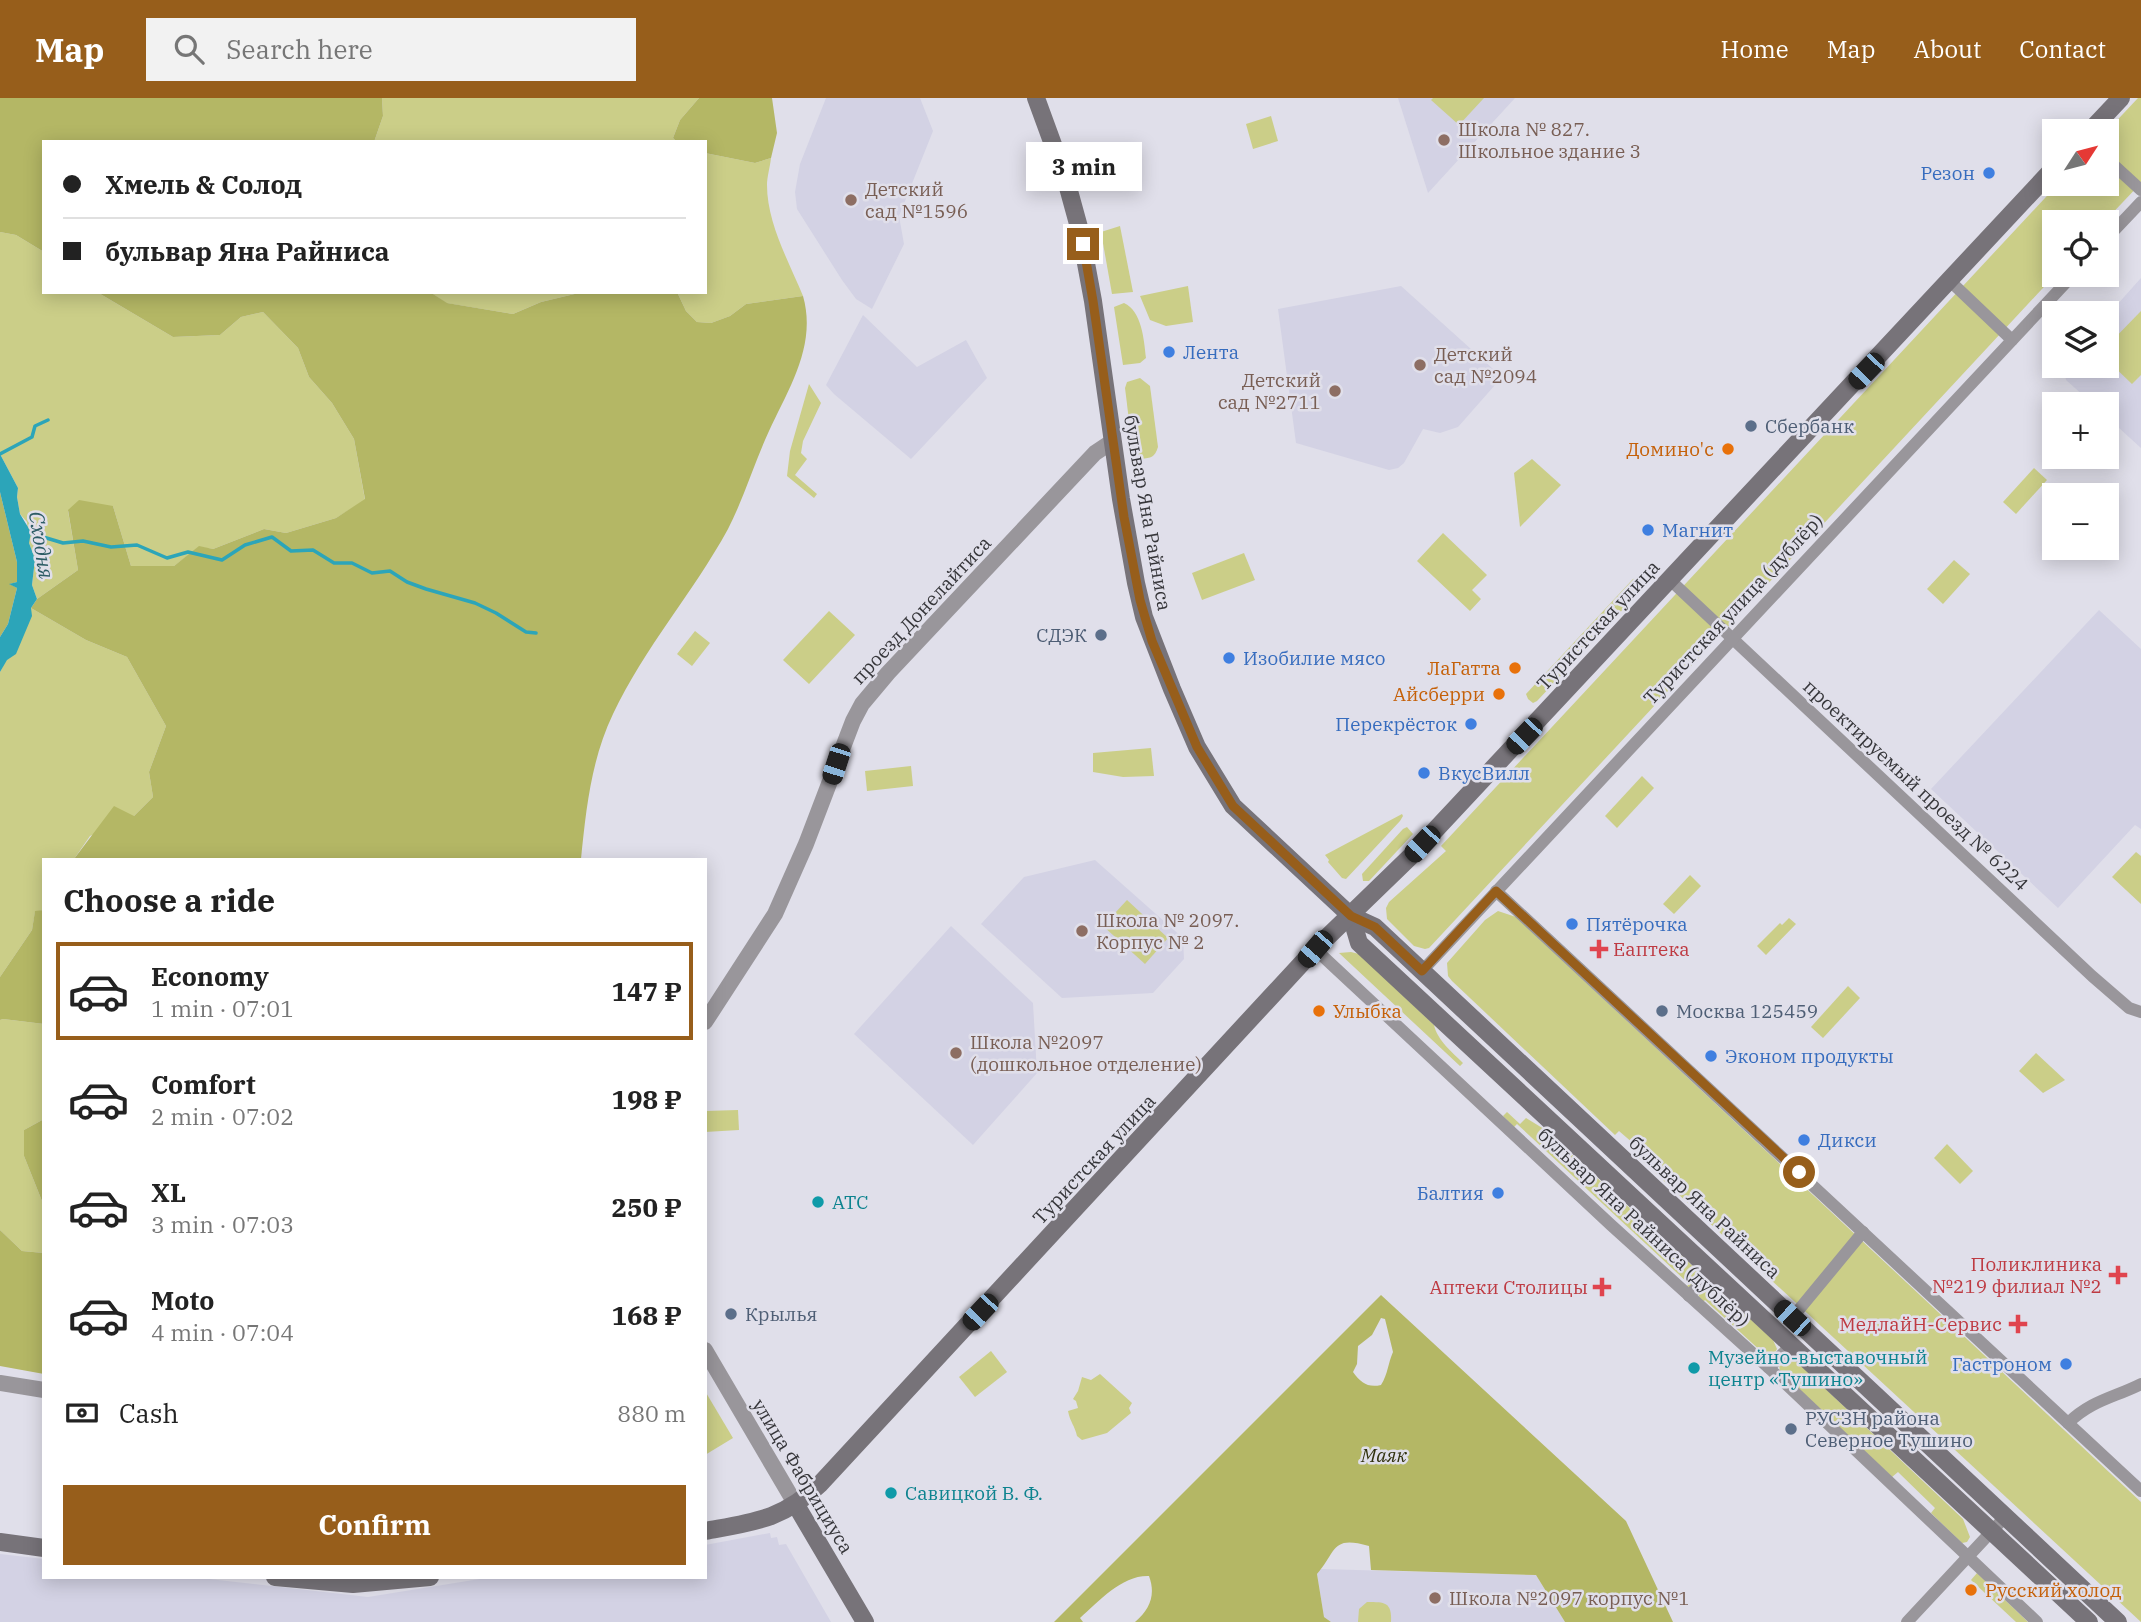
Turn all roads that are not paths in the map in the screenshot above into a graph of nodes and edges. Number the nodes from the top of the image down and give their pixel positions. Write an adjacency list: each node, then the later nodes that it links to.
1 (1037, 98): 12 (main road, бульвар Яна Райниса)
2 (2121, 98): 3 (main road)
3 (2101, 119)
4 (2119, 170): 6 (street)
5 (2042, 181): 9 (main road, Туристская улица)
6 (2141, 190)
7 (2141, 202): 8 (street)
8 (2119, 225)
9 (1950, 281): 11 (street); 13 (main road, Туристская улица)
10 (2062, 287): 11 (street, Туристская улица (дублёр))
11 (2012, 340): 14 (street, Туристская улица (дублёр))
12 (1113, 441): 16 (main road, бульвар Яна Райниса); 20 (street, проезд Донелайтиса)
13 (1669, 579): 14 (street, проектируемый проезд № 6224); 16 (main road, Туристская улица)
14 (1732, 639): 15 (street, Туристская улица (дублёр)); 19 (street, проектируемый проезд № 6224)
15 (1496, 891): 18 (street, Туристская улица (дублёр)); 21 (street)
16 (1351, 916): 17 (main road, Туристская улица); 18 (main road, бульвар Яна Райниса); 22 (main road, бульвар Яна Райниса)
17 (1315, 949): 23 (street, бульвар Яна Райниса (дублёр)); 33 (main road, Туристская улица)
18 (1422, 971): 24 (main road, бульвар Яна Райниса)
19 (2141, 1013)
20 (707, 1019)
21 (1863, 1232): 24 (street); 31 (street)
22 (1711, 1271): 23 (street); 25 (main road, бульвар Яна Райниса)
23 (1689, 1296): 27 (street, бульвар Яна Райниса (дублёр))
24 (1792, 1318): 34 (main road, бульвар Яна Райниса)
25 (1791, 1345): 27 (street); 36 (main road, бульвар Яна Райниса)
26 (707, 1353): 33 (street, улица Фабрициуса)
27 (1769, 1368): 39 (street, бульвар Яна Райниса (дублёр))
28 (0, 1384): 30 (street)
29 (2141, 1384): 31 (street)
30 (42, 1390)
31 (2068, 1423): 32 (street)
32 (2141, 1490)
33 (796, 1505): 35 (main road, Туристская улица); 42 (main road, улица Фабрициуса)
34 (2005, 1517): 36 (street); 46 (main road, бульвар Яна Райниса)
35 (707, 1531)
36 (1992, 1531): 39 (street); 45 (main road, бульвар Яна Райниса)
37 (0, 1542): 38 (main road)
38 (42, 1548)
39 (1968, 1557): 43 (street); 44 (street, бульвар Яна Райниса (дублёр))
40 (297, 1579): 41 (main road)
41 (408, 1579)
42 (865, 1622)
43 (1907, 1622)
44 (2037, 1622)
45 (2089, 1622)
46 (2118, 1622)

